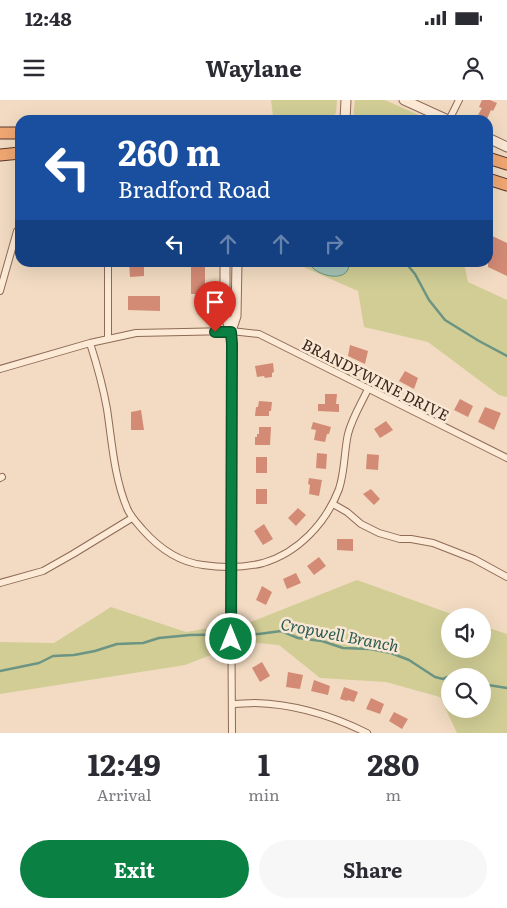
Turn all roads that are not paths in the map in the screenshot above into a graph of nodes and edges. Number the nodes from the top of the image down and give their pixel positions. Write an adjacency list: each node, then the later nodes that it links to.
1 (346, 100): 4 (street)
2 (404, 100): 5 (street)
3 (459, 100): 6 (street)
4 (345, 115)
5 (437, 115)
6 (451, 115)
7 (0, 133): 8 (highway)
8 (15, 133)
9 (493, 140): 10 (street)
10 (507, 147)
11 (15, 153): 12 (highway)
12 (0, 154)
13 (493, 160): 14 (highway)
14 (507, 164)
15 (493, 181): 16 (highway)
16 (507, 185)
17 (15, 238): 21 (street)
18 (108, 267): 23 (street)
19 (225, 267): 22 (street)
20 (237, 267): 22 (street)
21 (0, 291)
22 (231, 332): 23 (street, BRANDYWINE DRIVE); 26 (street, BRANDYWINE DRIVE); 30 (street)
23 (108, 339): 24 (street, BRANDYWINE DRIVE)
24 (90, 343): 25 (street, BRANDYWINE DRIVE); 29 (street)
25 (0, 369)
26 (368, 389): 27 (street, BRANDYWINE DRIVE); 28 (street)
27 (507, 458)
28 (333, 504): 30 (street); 31 (street)
29 (132, 518): 30 (street); 32 (street)
30 (231, 567): 33 (street)
31 (507, 577)
32 (0, 584)
33 (232, 704): 34 (street); 35 (street)
34 (232, 733)
35 (367, 733)

